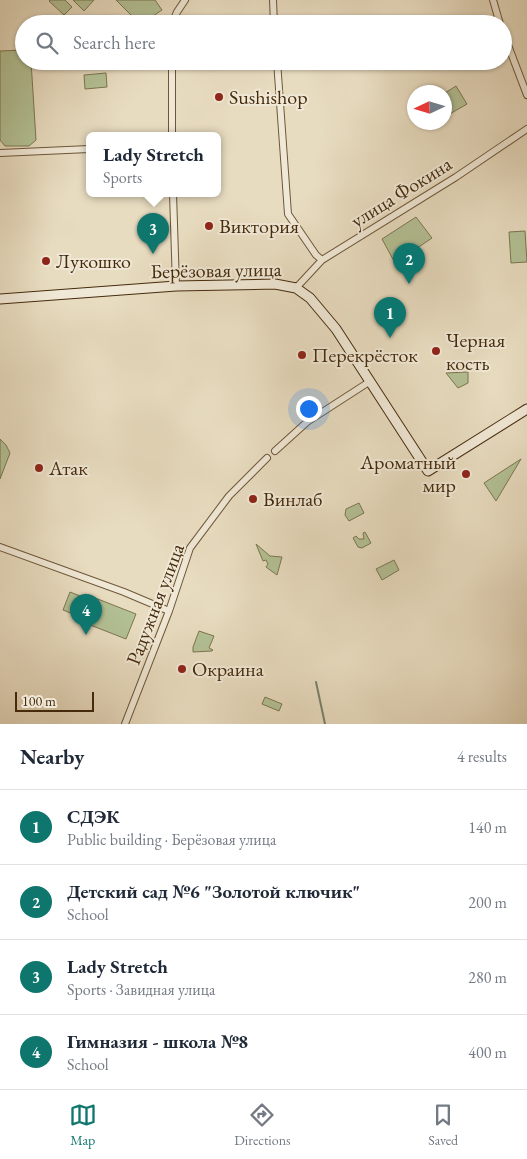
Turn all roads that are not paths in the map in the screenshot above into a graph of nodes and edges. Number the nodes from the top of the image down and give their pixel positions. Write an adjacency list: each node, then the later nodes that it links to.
1 (185, 0): 4 (street)
2 (273, 0): 5 (street)
3 (493, 0): 6 (street)
4 (176, 15)
5 (274, 15)
6 (497, 15)
7 (512, 56): 10 (street)
8 (172, 70): 12 (street)
9 (278, 70): 16 (street)
10 (527, 96)
11 (527, 129): 16 (street, улица Фокина)
12 (172, 132)
13 (86, 149): 14 (street)
14 (0, 153)
15 (173, 197): 17 (street)
16 (322, 260): 18 (street, улица Фокина)
17 (176, 286): 18 (street, Берёзовая улица); 19 (street, Берёзовая улица)
18 (296, 288): 20 (street, Берёзовая улица)
19 (0, 299)
20 (369, 382): 21 (street, Берёзовая улица); 22 (street)
21 (527, 409)
22 (275, 451)
23 (267, 458): 25 (street, Радужная улица)
24 (0, 546): 25 (street)
25 (169, 611): 26 (street, Радужная улица)
26 (126, 724)

